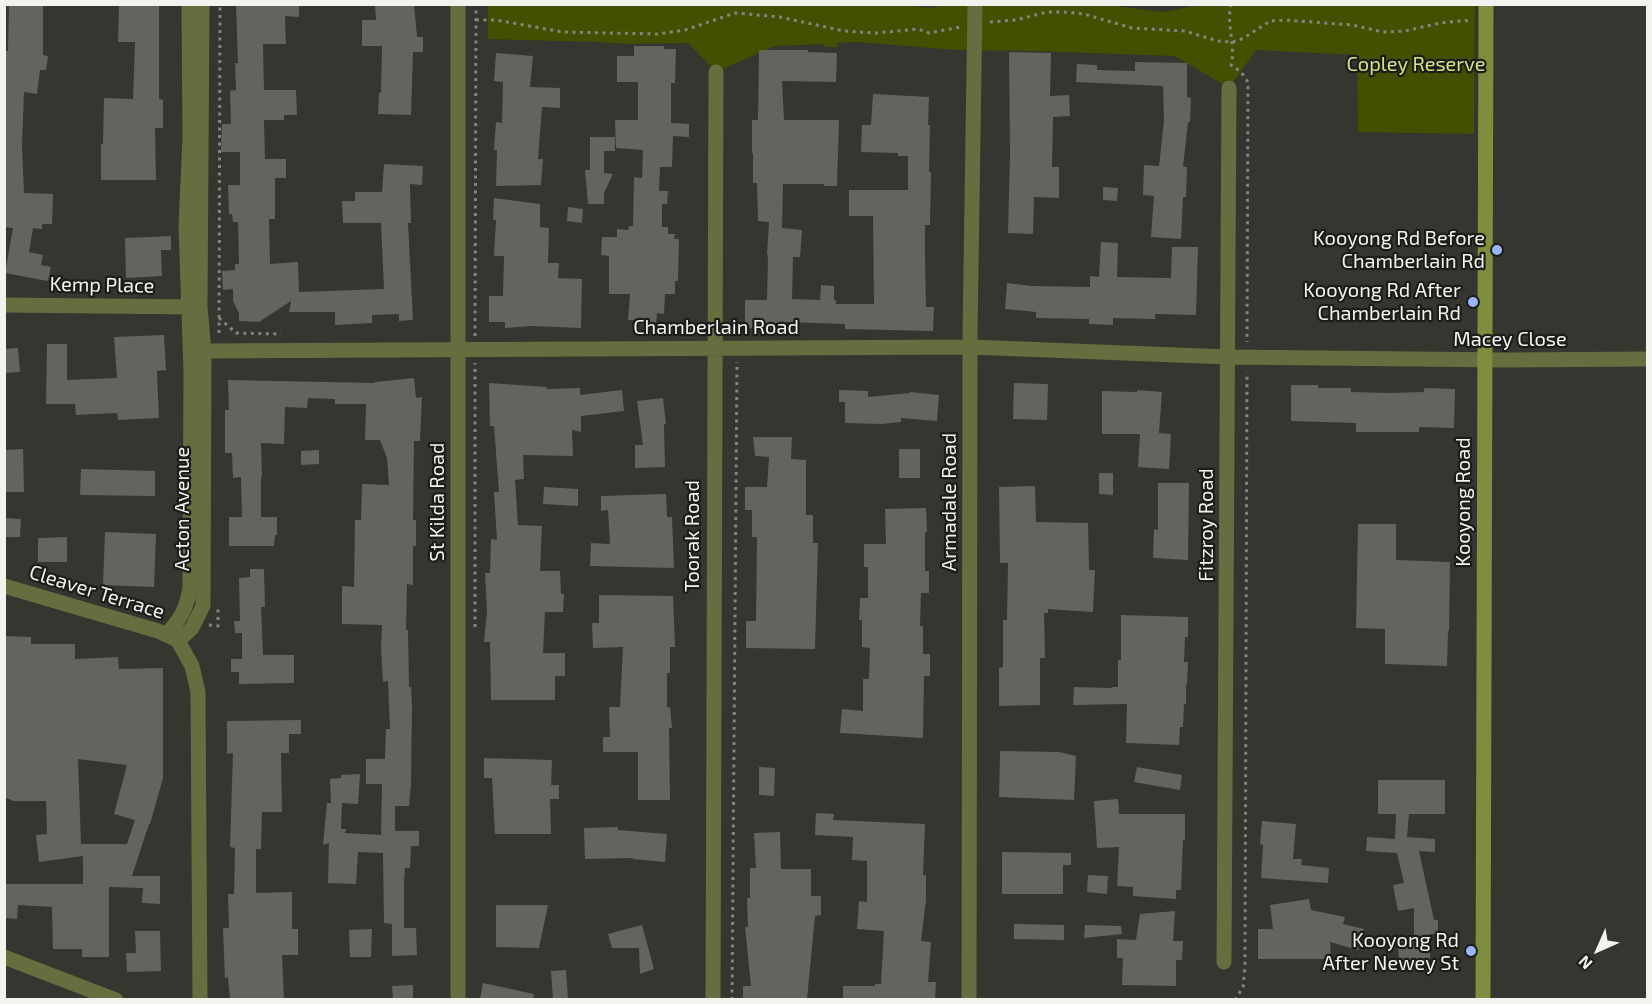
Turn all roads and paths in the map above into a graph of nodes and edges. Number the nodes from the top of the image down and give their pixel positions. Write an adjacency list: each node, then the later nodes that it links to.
1 (189, 4): 15 (street, Acton Avenue)
2 (202, 4): 15 (street, Acton Avenue)
3 (458, 4): 19 (street, St Kilda Road)
4 (476, 4): 8 (path)
5 (975, 4): 16 (street, Armadale Road)
6 (1231, 4): 11 (path)
7 (1485, 12): 11 (path); 25 (street, Kooyong Road)
8 (476, 20): 10 (path); 20 (path)
9 (991, 22): 11 (path)
10 (955, 28)
11 (1233, 42): 23 (path)
12 (716, 72): 17 (street, Toorak Road)
13 (1229, 88): 22 (street, Fitzroy Road)
14 (4, 305): 15 (street, Kemp Place)
15 (194, 307): 21 (street, Acton Avenue); 28 (street, Acton Avenue)
16 (970, 347): 18 (street, Chamberlain Road); 22 (street, Chamberlain Road); 36 (street, Armadale Road)
17 (714, 348): 18 (street, Chamberlain Road); 20 (street, Chamberlain Road); 34 (street, Toorak Road)
18 (737, 348): 35 (path)
19 (457, 349): 20 (street, Chamberlain Road); 21 (street, Chamberlain Road); 33 (street, St Kilda Road)
20 (475, 349): 27 (path)
21 (204, 351): 28 (street, Acton Avenue)
22 (1228, 357): 23 (street, Macey Close); 30 (street, Fitzroy Road)
23 (1247, 357): 25 (street, Macey Close); 37 (path)
24 (1647, 359): 25 (street, Macey Close)
25 (1485, 360): 38 (street, Kooyong Road)
26 (4, 586): 28 (street, Cleaver Terrace)
27 (475, 633)
28 (172, 638): 32 (street)
29 (4, 957): 31 (street)
30 (1224, 962)
31 (116, 999)
32 (200, 999)
33 (458, 999)
34 (713, 999)
35 (732, 999)
36 (969, 999)
37 (1235, 999)
38 (1483, 999)

